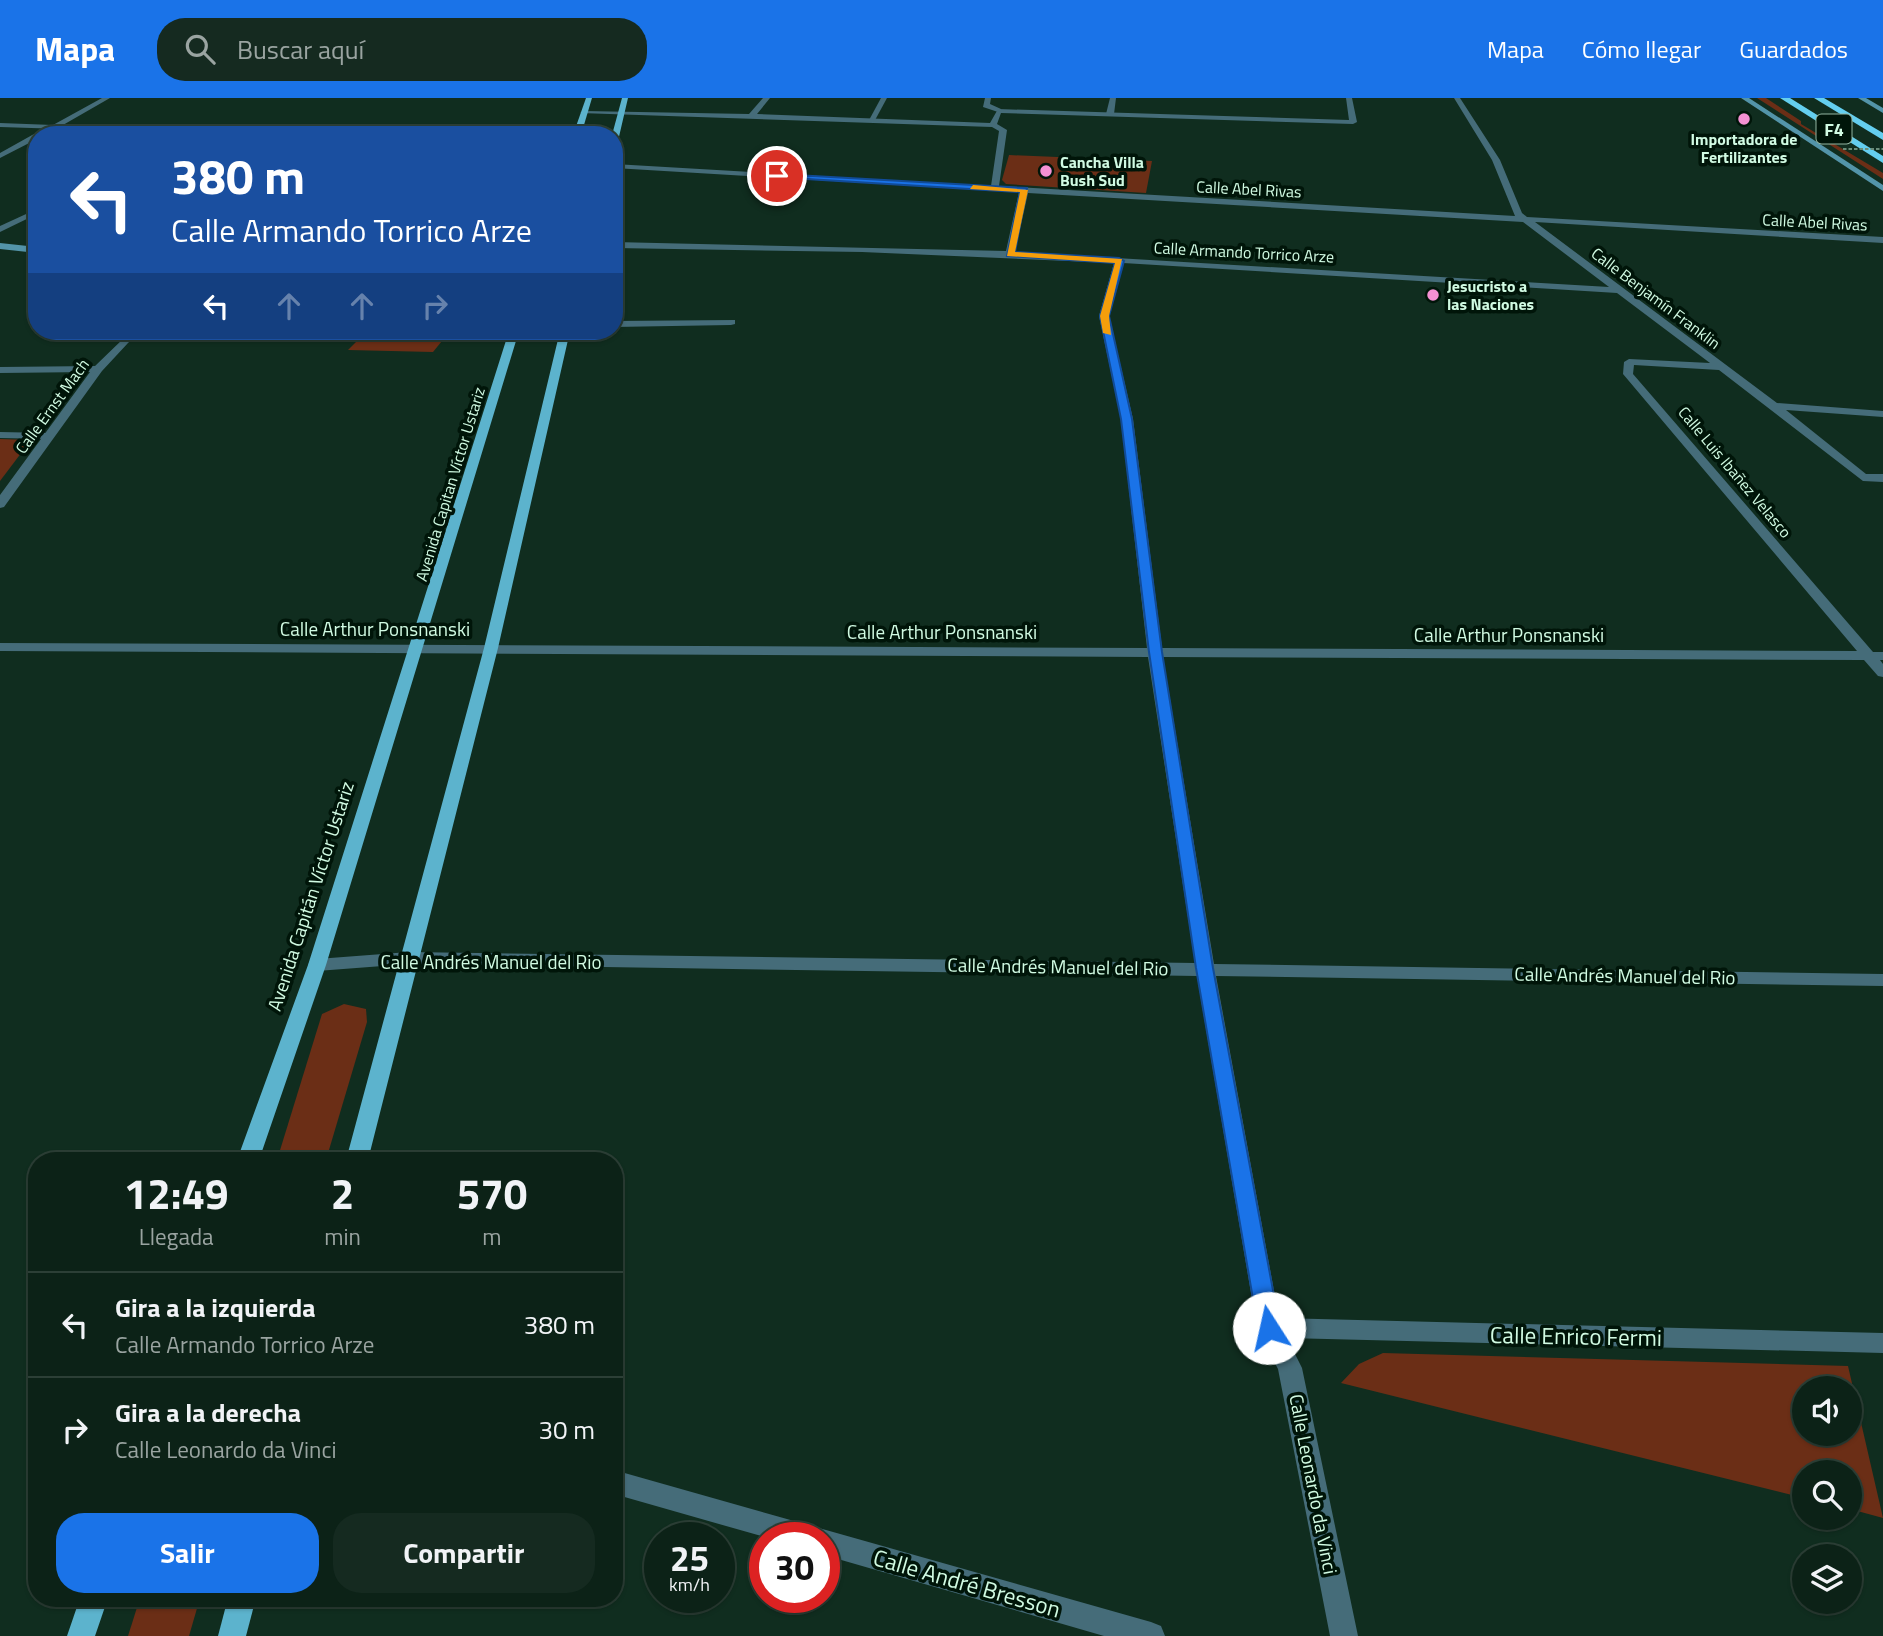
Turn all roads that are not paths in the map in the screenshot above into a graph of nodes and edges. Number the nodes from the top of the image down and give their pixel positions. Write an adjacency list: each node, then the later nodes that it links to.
1 (107, 98): 24 (street)
2 (589, 98): 16 (main road)
3 (625, 98): 17 (main road)
4 (768, 98): 19 (street)
5 (884, 98): 20 (street)
6 (988, 98): 14 (street)
7 (1112, 98): 18 (street)
8 (1349, 98): 18 (street)
9 (1457, 98): 36 (street, Calle Benjamín Franklin)
10 (1744, 98): 33 (street)
11 (1784, 98): 30 (highway, F4)
12 (1818, 98): 27 (highway, F4)
13 (1861, 98): 15 (street)
14 (998, 111): 18 (street); 22 (street)
15 (1883, 111)
16 (584, 113): 17 (street); 25 (main road)
17 (622, 113): 19 (street); 26 (main road)
18 (1110, 114)
19 (751, 116): 20 (street)
20 (871, 120): 22 (street)
21 (0, 125): 23 (street)
22 (993, 125): 32 (street)
23 (28, 126)
24 (57, 126)
25 (580, 126)
26 (618, 126)
27 (1883, 137)
28 (28, 141): 29 (street)
29 (0, 156)
30 (1883, 160)
31 (623, 167): 32 (street, Calle Abel Rivas)
32 (995, 188): 34 (street, Calle Abel Rivas)
33 (1883, 189)
34 (1024, 190): 36 (street, Calle Abel Rivas); 42 (street)
35 (28, 215): 37 (street)
36 (1527, 219): 38 (street, Calle Abel Rivas); 44 (street, Calle Benjamín Franklin)
37 (0, 229)
38 (1883, 240)
39 (0, 246): 41 (street)
40 (623, 246): 42 (street, Calle Armando Torrico Arze)
41 (28, 249)
42 (1010, 254): 43 (street, Calle Armando Torrico Arze)
43 (1119, 261): 44 (street, Calle Armando Torrico Arze); 62 (street, Calle Leonardo da Vinci)
44 (1619, 290): 50 (street, Calle Benjamín Franklin)
45 (731, 322): 46 (street)
46 (623, 324)
47 (125, 340): 51 (street, Calle Ernst Mach)
48 (511, 340): 60 (main road, Avenida Capitan Víctor Ustariz)
49 (563, 340): 61 (main road)
50 (1721, 367): 53 (street, Calle Benjamín Franklin); 63 (street, Calle Luis Ibañez Velasco)
51 (97, 369): 52 (street); 56 (street, Calle Ernst Mach)
52 (0, 370)
53 (1774, 406): 54 (street); 57 (street, Calle Benjamín Franklin)
54 (1883, 414)
55 (0, 435): 56 (street)
56 (48, 436): 58 (street, Calle Ernst Mach)
57 (1883, 478)
58 (0, 504)
59 (0, 647): 60 (street, Calle Arthur Ponsnanski)
60 (417, 648): 61 (street, Calle Arthur Ponsnanski); 66 (main road, Avenida Capitán Víctor Ustariz)
61 (491, 648): 62 (street, Calle Arthur Ponsnanski); 65 (main road)
62 (1156, 652): 63 (street, Calle Arthur Ponsnanski); 67 (street, Calle Leonardo da Vinci)
63 (1875, 656): 64 (street, Calle Luis Ibañez Velasco)
64 (1883, 673)
65 (409, 958): 66 (street, Calle Andrés Manuel del Rio); 67 (street, Calle Andrés Manuel del Rio); 70 (main road)
66 (317, 965): 69 (main road, Avenida Capitán Víctor Ustariz)
67 (1205, 968): 68 (street, Calle Andrés Manuel del Rio); 71 (street, Calle Leonardo da Vinci)
68 (1883, 979)
69 (251, 1152)
70 (359, 1152)
71 (1269, 1328): 72 (street, Calle Enrico Fermi); 81 (street, Calle Leonardo da Vinci)
72 (1883, 1343)
73 (623, 1485): 74 (street)
74 (755, 1522)
75 (840, 1547): 80 (street, Calle André Bresson)
76 (91, 1607): 78 (main road)
77 (240, 1607): 79 (main road)
78 (81, 1636)
79 (232, 1636)
80 (1151, 1636)
81 (1344, 1636)

